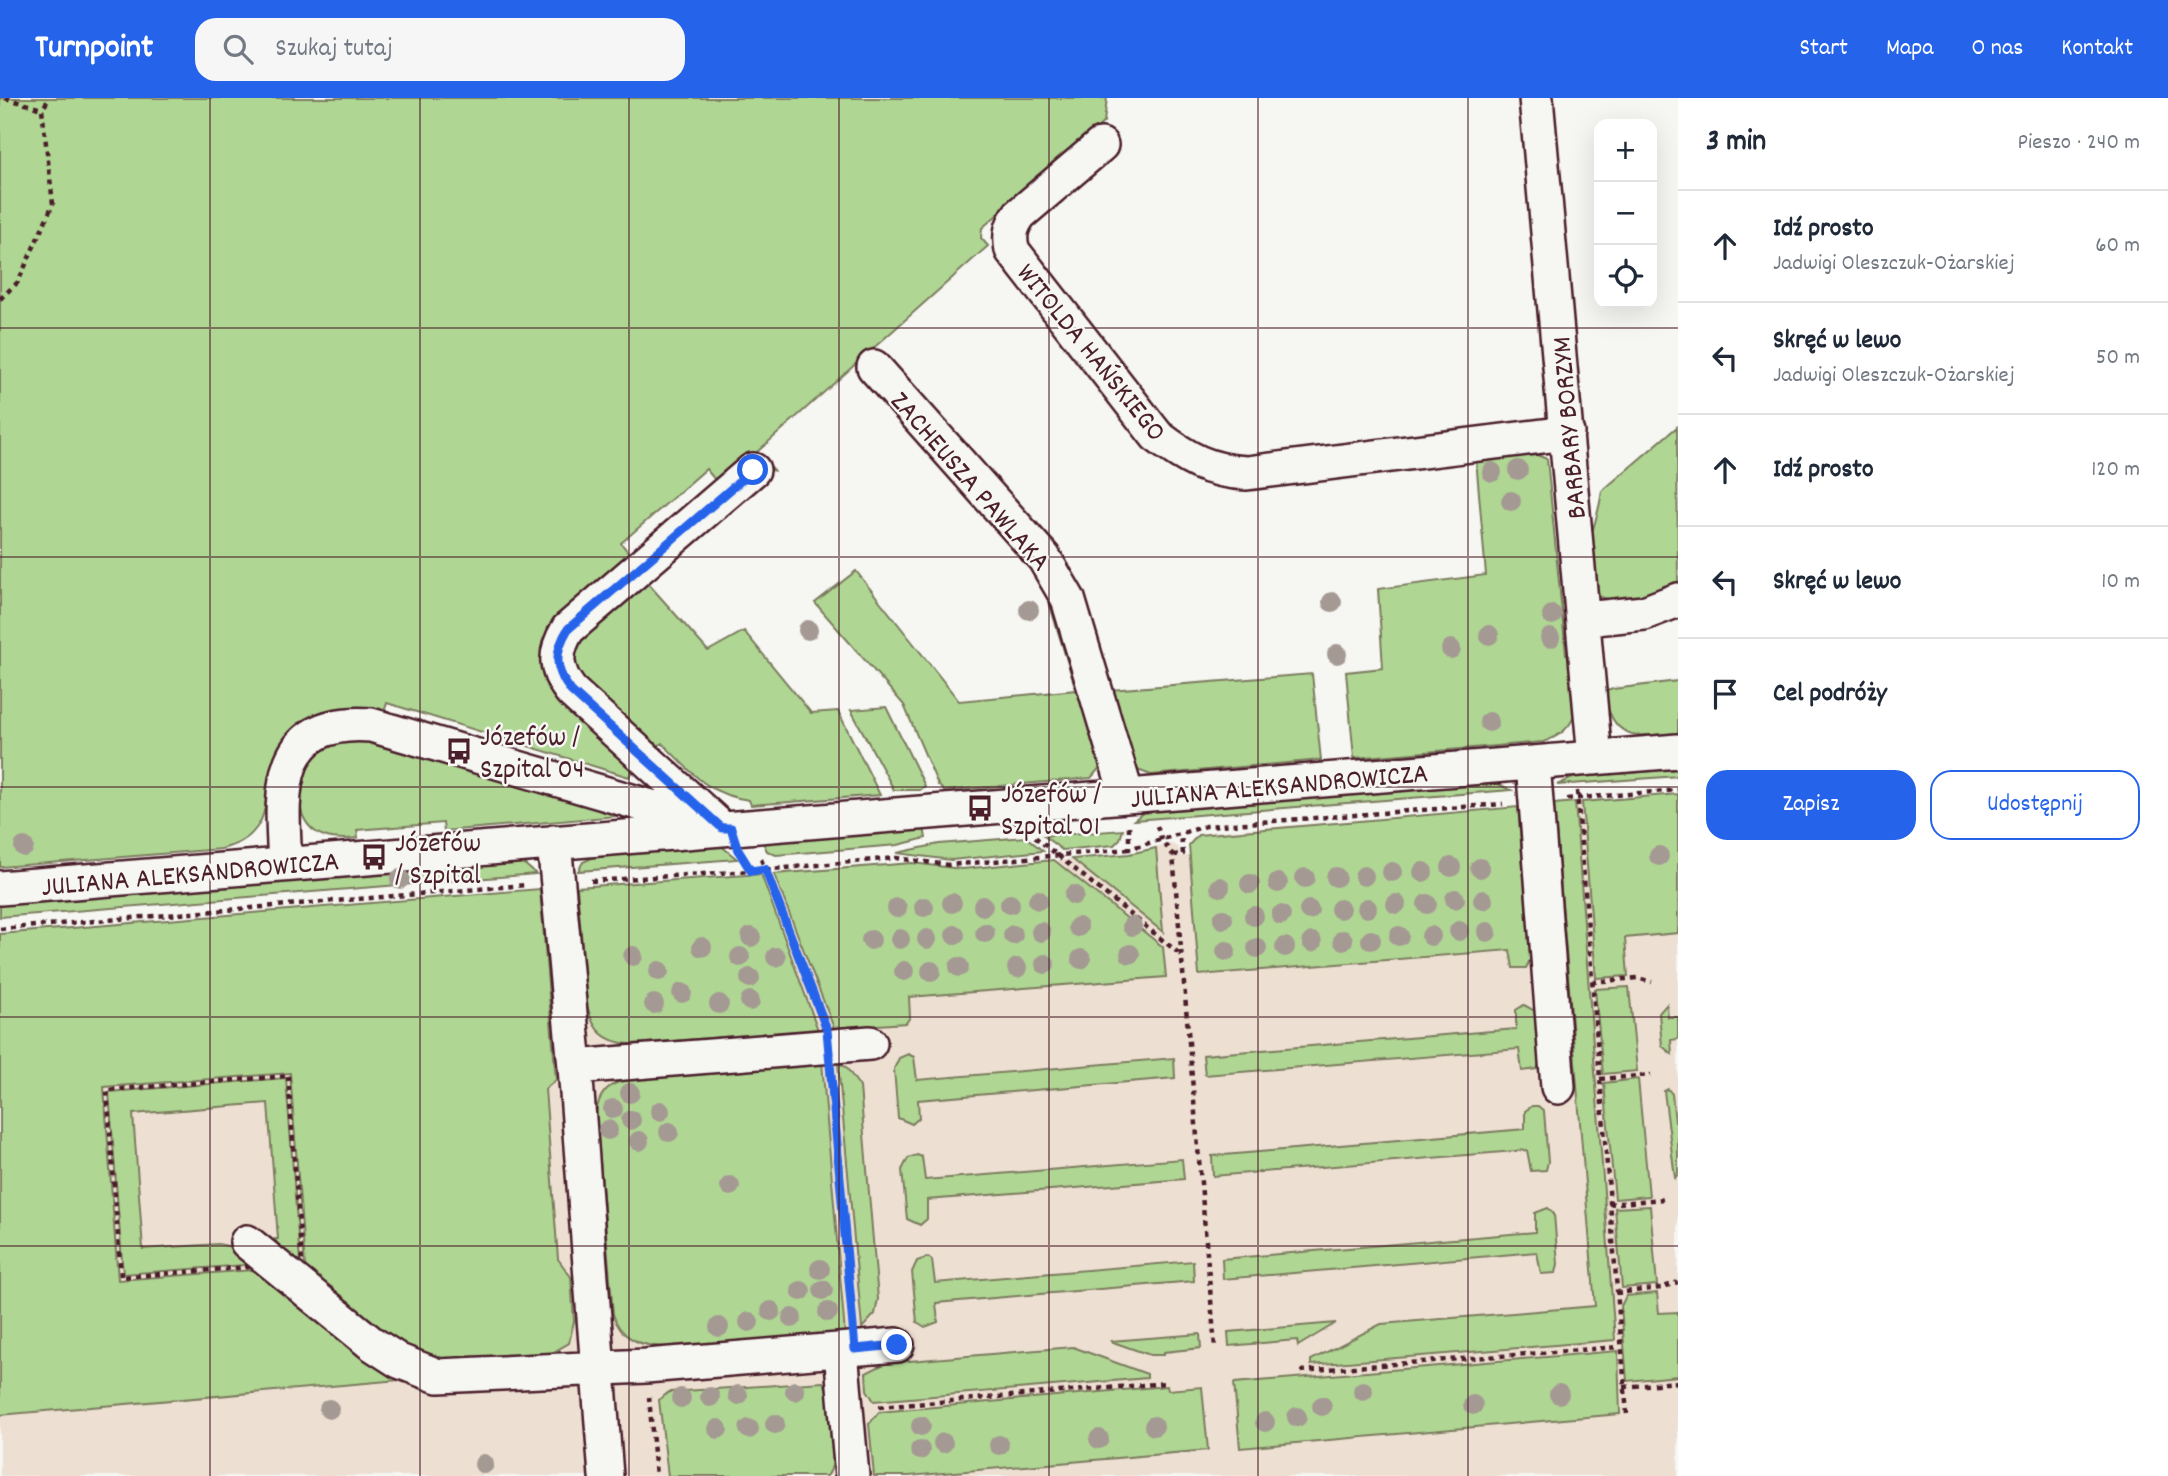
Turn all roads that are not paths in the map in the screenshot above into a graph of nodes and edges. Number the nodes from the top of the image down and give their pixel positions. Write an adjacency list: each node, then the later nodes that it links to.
1 (1536, 98): 4 (street, BARBARY BORZYM)
2 (1101, 145): 4 (street, WITOLDA HAŃSKIEGO)
3 (874, 367): 11 (street, ZACHEUSZA PAWLAKA)
4 (1567, 433): 7 (street, BARBARY BORZYM)
5 (753, 470): 12 (street)
6 (1678, 600): 7 (street)
7 (1585, 619): 9 (street, BARBARY BORZYM)
8 (1678, 751): 9 (street, JULIANA ALEKSANDROWICZA)
9 (1595, 758): 10 (street, JULIANA ALEKSANDROWICZA)
10 (1533, 763): 11 (street, JULIANA ALEKSANDROWICZA); 18 (street)
11 (1126, 796): 12 (street, JULIANA ALEKSANDROWICZA)
12 (733, 827): 13 (street, JULIANA ALEKSANDROWICZA); 14 (street)
13 (554, 842): 14 (street, JULIANA ALEKSANDROWICZA); 17 (street)
14 (285, 863): 15 (street, JULIANA ALEKSANDROWICZA)
15 (0, 888)
16 (870, 1043): 17 (street)
17 (575, 1067): 22 (street)
18 (1558, 1087)
19 (247, 1242): 22 (street)
20 (897, 1345): 21 (street)
21 (848, 1350): 22 (street); 24 (street)
22 (597, 1368): 23 (street)
23 (606, 1476)
24 (852, 1476)

